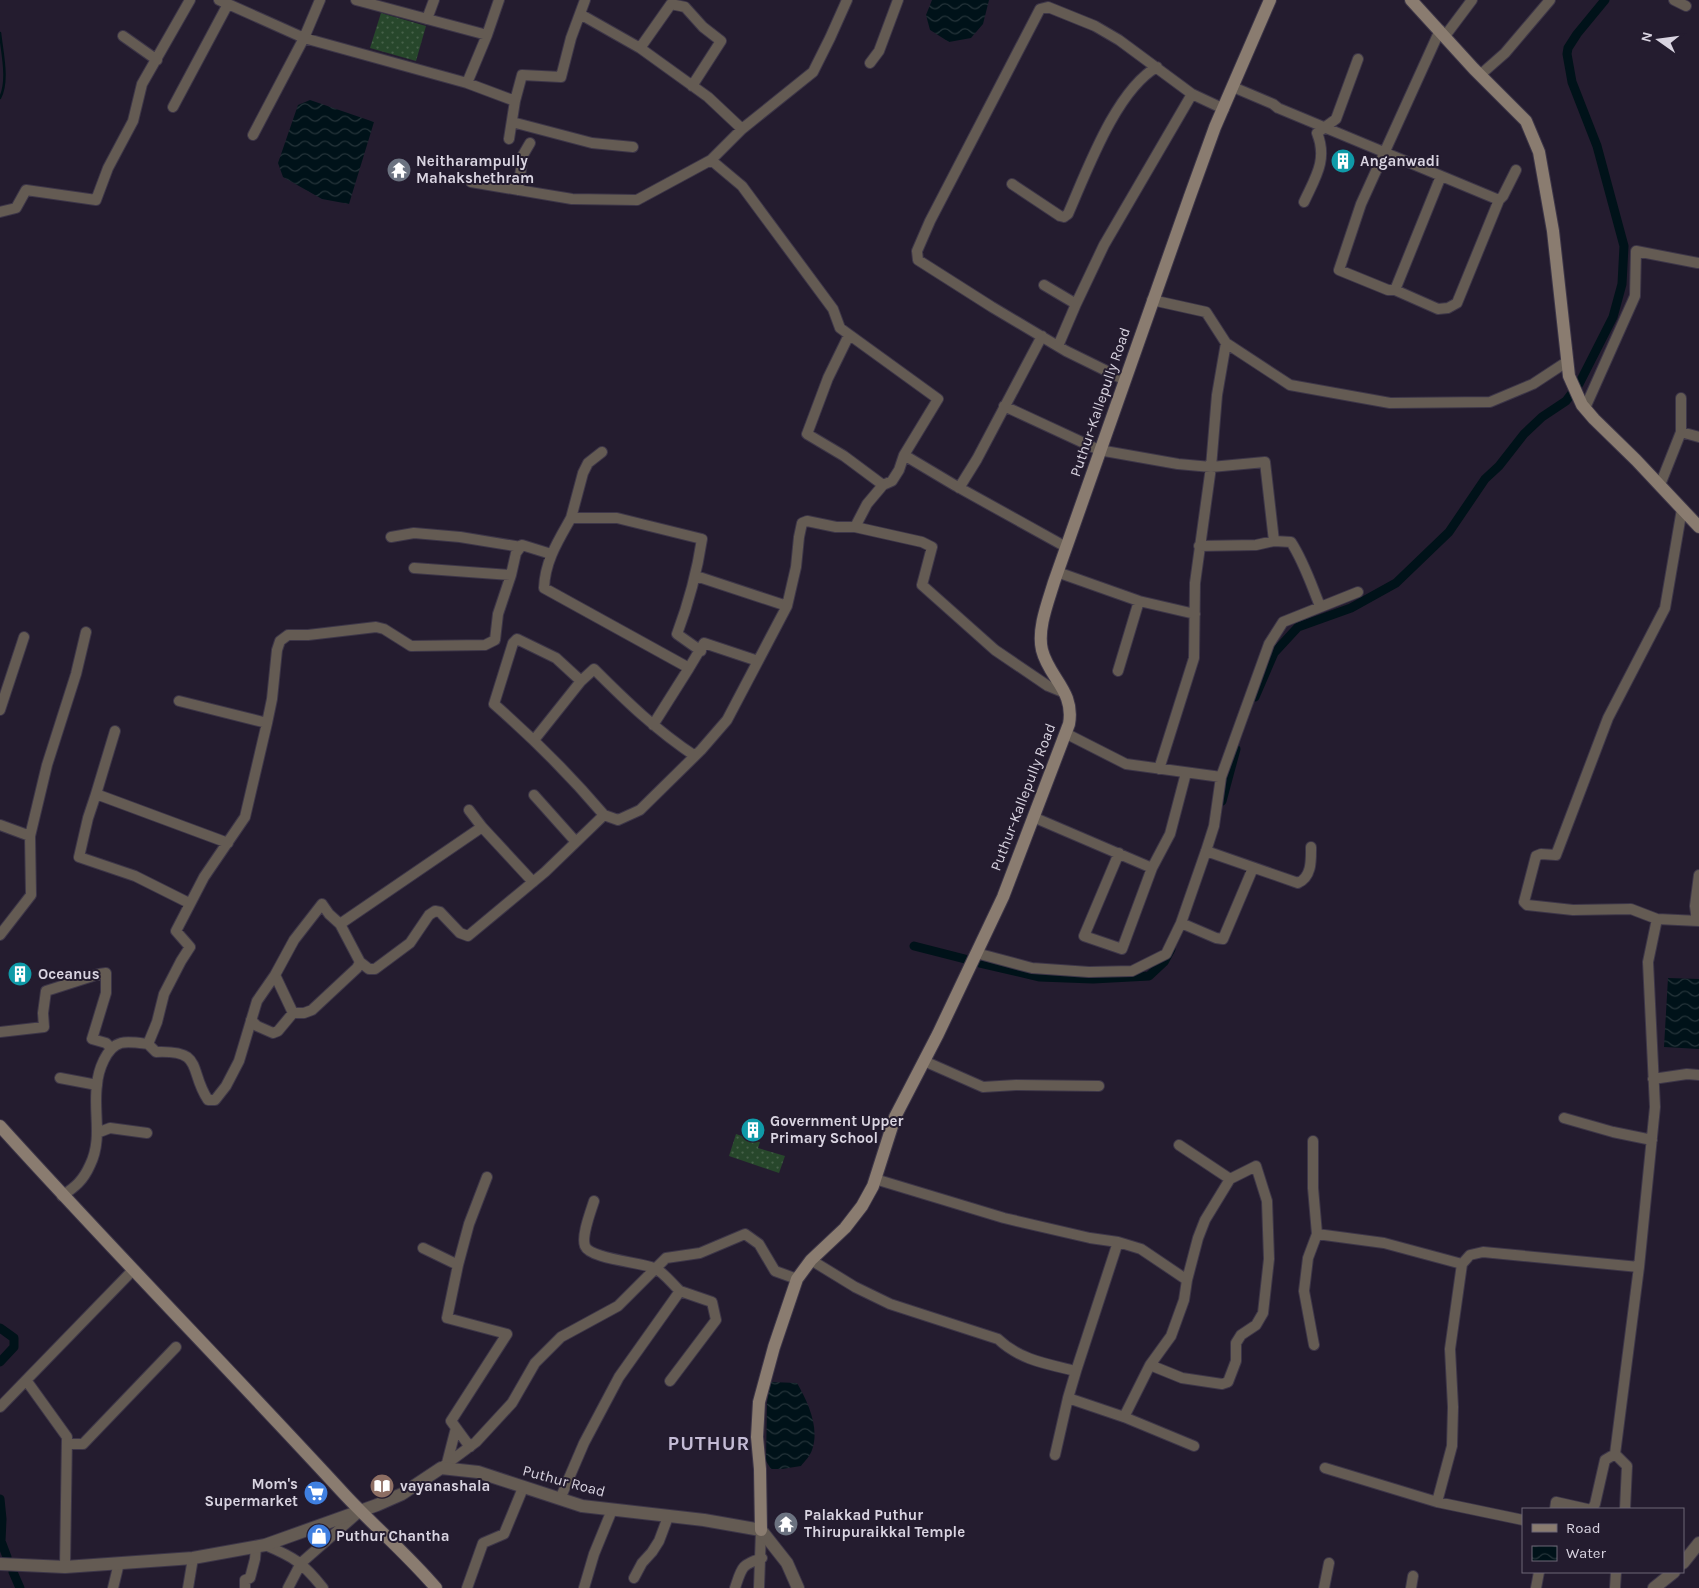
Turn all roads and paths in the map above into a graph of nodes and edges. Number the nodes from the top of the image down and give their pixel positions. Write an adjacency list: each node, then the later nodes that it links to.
1 (190, 0): 24 (street)
2 (320, 0): 21 (street)
3 (356, 0): 17 (street)
4 (434, 0): 17 (street)
5 (499, 0): 19 (street)
6 (585, 0): 16 (street)
7 (847, 0): 37 (street)
8 (898, 0): 25 (street)
9 (1270, 0): 30 (main road, Puthur-Kallepully Road)
10 (1411, 0): 18 (main road)
11 (1472, 0): 18 (street)
12 (1550, 0): 27 (street)
13 (1674, 0): 15 (street)
14 (224, 2): 21 (street); 33 (street)
15 (1686, 6)
16 (580, 14): 22 (street); 32 (street)
17 (427, 19): 19 (street)
18 (1442, 33): 27 (main road); 42 (street)
19 (487, 35): 28 (street)
20 (123, 36): 24 (street)
21 (304, 38): 28 (street); 38 (street)
22 (640, 48): 29 (street); 29 (street)
23 (1358, 59): 36 (street)
24 (157, 60): 51 (street)
25 (870, 63)
26 (1157, 67): 31 (street); 47 (street); 58 (street)
27 (1480, 75): 61 (main road)
28 (467, 82): 32 (street)
29 (692, 86): 37 (street)
30 (1233, 87): 34 (main road, Puthur-Kallepully Road); 36 (street)
31 (1192, 94): 34 (street); 56 (street)
32 (515, 101): 35 (street)
33 (173, 107)
34 (1224, 109): 55 (main road, Puthur-Kallepully Road)
35 (512, 122): 39 (street); 41 (street)
36 (1325, 128): 42 (street); 50 (street)
37 (742, 129): 43 (street)
38 (253, 135)
39 (509, 139)
40 (530, 143): 48 (street)
41 (633, 147)
42 (1385, 152): 45 (street); 54 (street)
43 (711, 160): 48 (street); 57 (street)
44 (1516, 170): 49 (street)
45 (1441, 176): 49 (street); 54 (street)
46 (471, 182): 48 (street)
47 (1012, 184)
48 (518, 190)
49 (1499, 200): 54 (street)
50 (1304, 202)
51 (0, 212)
52 (1698, 263): 65 (street)
53 (1044, 285): 56 (street)
54 (1395, 290)
55 (1152, 300): 59 (street); 62 (main road, Puthur-Kallepully Road)
56 (1076, 304): 60 (street)
57 (850, 335): 70 (street); 72 (street)
58 (1042, 336): 60 (street); 64 (street)
59 (1226, 343): 61 (street); 71 (street)
60 (1058, 346): 62 (street)
61 (1568, 361): 65 (main road)
62 (1125, 380): 68 (main road, Puthur-Kallepully Road)
63 (1681, 398): 66 (street)
64 (1004, 406): 68 (street); 74 (street)
65 (1584, 407): 73 (main road)
66 (1681, 432): 67 (street); 73 (street)
67 (1699, 437)
68 (1099, 450): 71 (street); 83 (main road, Puthur-Kallepully Road)
69 (602, 452): 76 (street)
70 (904, 455): 72 (street); 74 (street)
71 (1211, 467): 80 (street); 81 (street)
72 (882, 485): 77 (street)
73 (1660, 485): 75 (main road)
74 (960, 488): 83 (street)
75 (1682, 509): 78 (main road); 132 (street)
76 (571, 518): 84 (street); 88 (street)
77 (855, 527): 91 (street); 102 (street)
78 (1699, 527)
79 (390, 537): 82 (street)
80 (1274, 541): 81 (street); 92 (street)
81 (1199, 546): 93 (street)
82 (521, 547): 84 (street); 87 (street)
83 (1066, 547): 86 (main road, Puthur-Kallepully Road)
84 (551, 554): 98 (street)
85 (414, 568): 87 (street)
86 (1057, 572): 90 (street); 102 (main road, Puthur-Kallepully Road)
87 (511, 575): 105 (street)
88 (696, 576): 91 (street); 96 (street)
89 (1358, 592): 92 (street)
90 (1139, 601): 93 (street); 99 (street)
91 (787, 606): 97 (street)
92 (1320, 606): 113 (street)
93 (1195, 614): 111 (street)
94 (86, 632): 121 (street)
95 (24, 637): 101 (street)
96 (700, 651): 97 (street); 98 (street)
97 (758, 661): 110 (street)
98 (689, 668): 106 (street)
99 (1118, 671)
100 (581, 680): 106 (street); 109 (street); 109 (street)
101 (3, 688): 104 (street)
102 (1064, 693): 108 (main road, Puthur-Kallepully Road)
103 (179, 701): 105 (street)
104 (0, 710)
105 (267, 723): 123 (street)
106 (653, 725): 110 (street)
107 (116, 731): 114 (street)
108 (1064, 733): 111 (street); 118 (main road, Puthur-Kallepully Road)
109 (534, 740): 117 (street)
110 (695, 756): 117 (street)
111 (1159, 769): 112 (street)
112 (1186, 773): 113 (street); 127 (street)
113 (1221, 777): 125 (street)
114 (96, 794): 123 (street); 131 (street)
115 (534, 795): 122 (street)
116 (469, 810): 120 (street)
117 (604, 815): 122 (street)
118 (1033, 817): 126 (street); 137 (main road, Puthur-Kallepully Road)
119 (0, 825): 121 (street)
120 (482, 827): 130 (street); 135 (street)
121 (30, 836): 136 (street)
122 (576, 842): 130 (street)
123 (228, 843): 131 (street)
124 (1311, 847): 128 (street)
125 (1206, 851): 128 (street); 134 (street)
126 (1119, 853): 127 (street); 127 (street)
127 (1152, 868)
128 (1253, 868): 134 (street)
129 (1699, 874): 133 (street)
130 (533, 882): 138 (street)
131 (189, 903): 143 (street)
132 (1657, 919): 133 (street); 148 (street)
133 (1698, 921)
134 (1181, 923): 137 (street)
135 (340, 924): 138 (street); 139 (street)
136 (0, 935)
137 (976, 954): 145 (main road, Puthur-Kallepully Road)
138 (360, 962): 140 (street)
139 (275, 975): 140 (street); 141 (street)
140 (292, 1012): 141 (street)
141 (251, 1020): 143 (street)
142 (0, 1032): 144 (street)
143 (148, 1044): 144 (street)
144 (111, 1048): 149 (street)
145 (924, 1061): 150 (street); 160 (main road, Puthur-Kallepully Road)
146 (1699, 1075): 148 (street)
147 (60, 1078): 149 (street)
148 (1653, 1079): 155 (street)
149 (96, 1085): 153 (street)
150 (1099, 1086)
151 (1564, 1118): 155 (street)
152 (0, 1126): 161 (main road)
153 (97, 1133): 154 (street); 161 (street)
154 (147, 1133)
155 (1652, 1140): 169 (street)
156 (1313, 1141): 163 (street)
157 (1178, 1145): 159 (street)
158 (487, 1177): 168 (street)
159 (1230, 1178): 173 (street); 177 (street)
160 (876, 1179): 164 (street); 166 (main road, Puthur-Kallepully Road)
161 (63, 1195): 171 (main road)
162 (594, 1201): 170 (street)
163 (1317, 1234): 167 (street); 175 (street)
164 (1118, 1242): 173 (street); 178 (street)
165 (424, 1248): 168 (street)
166 (811, 1260): 172 (main road, Puthur-Kallepully Road); 178 (street)
167 (1462, 1264): 169 (street); 194 (street)
168 (458, 1265): 184 (street)
169 (1639, 1267): 188 (street)
170 (655, 1268): 172 (street); 174 (street); 187 (street)
171 (133, 1270): 179 (street); 200 (main road)
172 (797, 1279): 203 (main road, Puthur-Kallepully Road)
173 (1187, 1280): 177 (street)
174 (680, 1290): 180 (street); 193 (street)
175 (1314, 1346)
176 (176, 1347): 185 (street)
177 (1150, 1365): 183 (street)
178 (1076, 1371): 181 (street)
179 (26, 1380): 182 (street); 185 (street)
180 (670, 1380)
181 (1068, 1398): 183 (street); 189 (street)
182 (0, 1407)
183 (1124, 1417): 186 (street)
184 (456, 1428): 187 (street); 190 (street)
185 (67, 1444): 213 (street)
186 (1194, 1446)
187 (470, 1447): 190 (street)
188 (1615, 1454): 197 (street); 198 (street)
189 (1054, 1455)
190 (444, 1465): 192 (street, Puthur Road); 200 (street)
191 (1325, 1468): 194 (street)
192 (523, 1488): 193 (street, Puthur Road); 225 (street)
193 (560, 1499): 199 (street, Puthur Road)
194 (1436, 1502): 202 (street)
195 (1555, 1508): 196 (street)
196 (1583, 1508)
197 (1593, 1508)
198 (1625, 1508)
199 (612, 1510): 201 (street, Puthur Road); 226 (street)
200 (360, 1511): 205 (street); 212 (street); 224 (main road)
201 (668, 1517): 203 (street, Puthur Road); 218 (street)
202 (1522, 1520)
203 (761, 1530): 207 (street); 229 (street)
204 (1699, 1543): 208 (street)
205 (260, 1546): 206 (street); 212 (street); 221 (street)
206 (193, 1558): 209 (street); 220 (street)
207 (762, 1558): 227 (street); 228 (street)
208 (1684, 1562)
209 (119, 1563): 213 (street); 219 (street)
210 (1329, 1563): 230 (street)
211 (0, 1564): 213 (street)
212 (301, 1564): 222 (street); 223 (street)
213 (65, 1567)
214 (1539, 1573): 232 (street)
215 (1616, 1573): 233 (street)
216 (1673, 1573): 234 (street)
217 (1413, 1576): 231 (street)
218 (634, 1578)
219 (113, 1588)
220 (188, 1588)
221 (244, 1588)
222 (288, 1588)
223 (324, 1588)
224 (436, 1588)
225 (467, 1588)
226 (584, 1588)
227 (735, 1588)
228 (760, 1588)
229 (798, 1588)
230 (1324, 1588)
231 (1411, 1588)
232 (1536, 1588)
233 (1615, 1588)
234 (1654, 1588)

